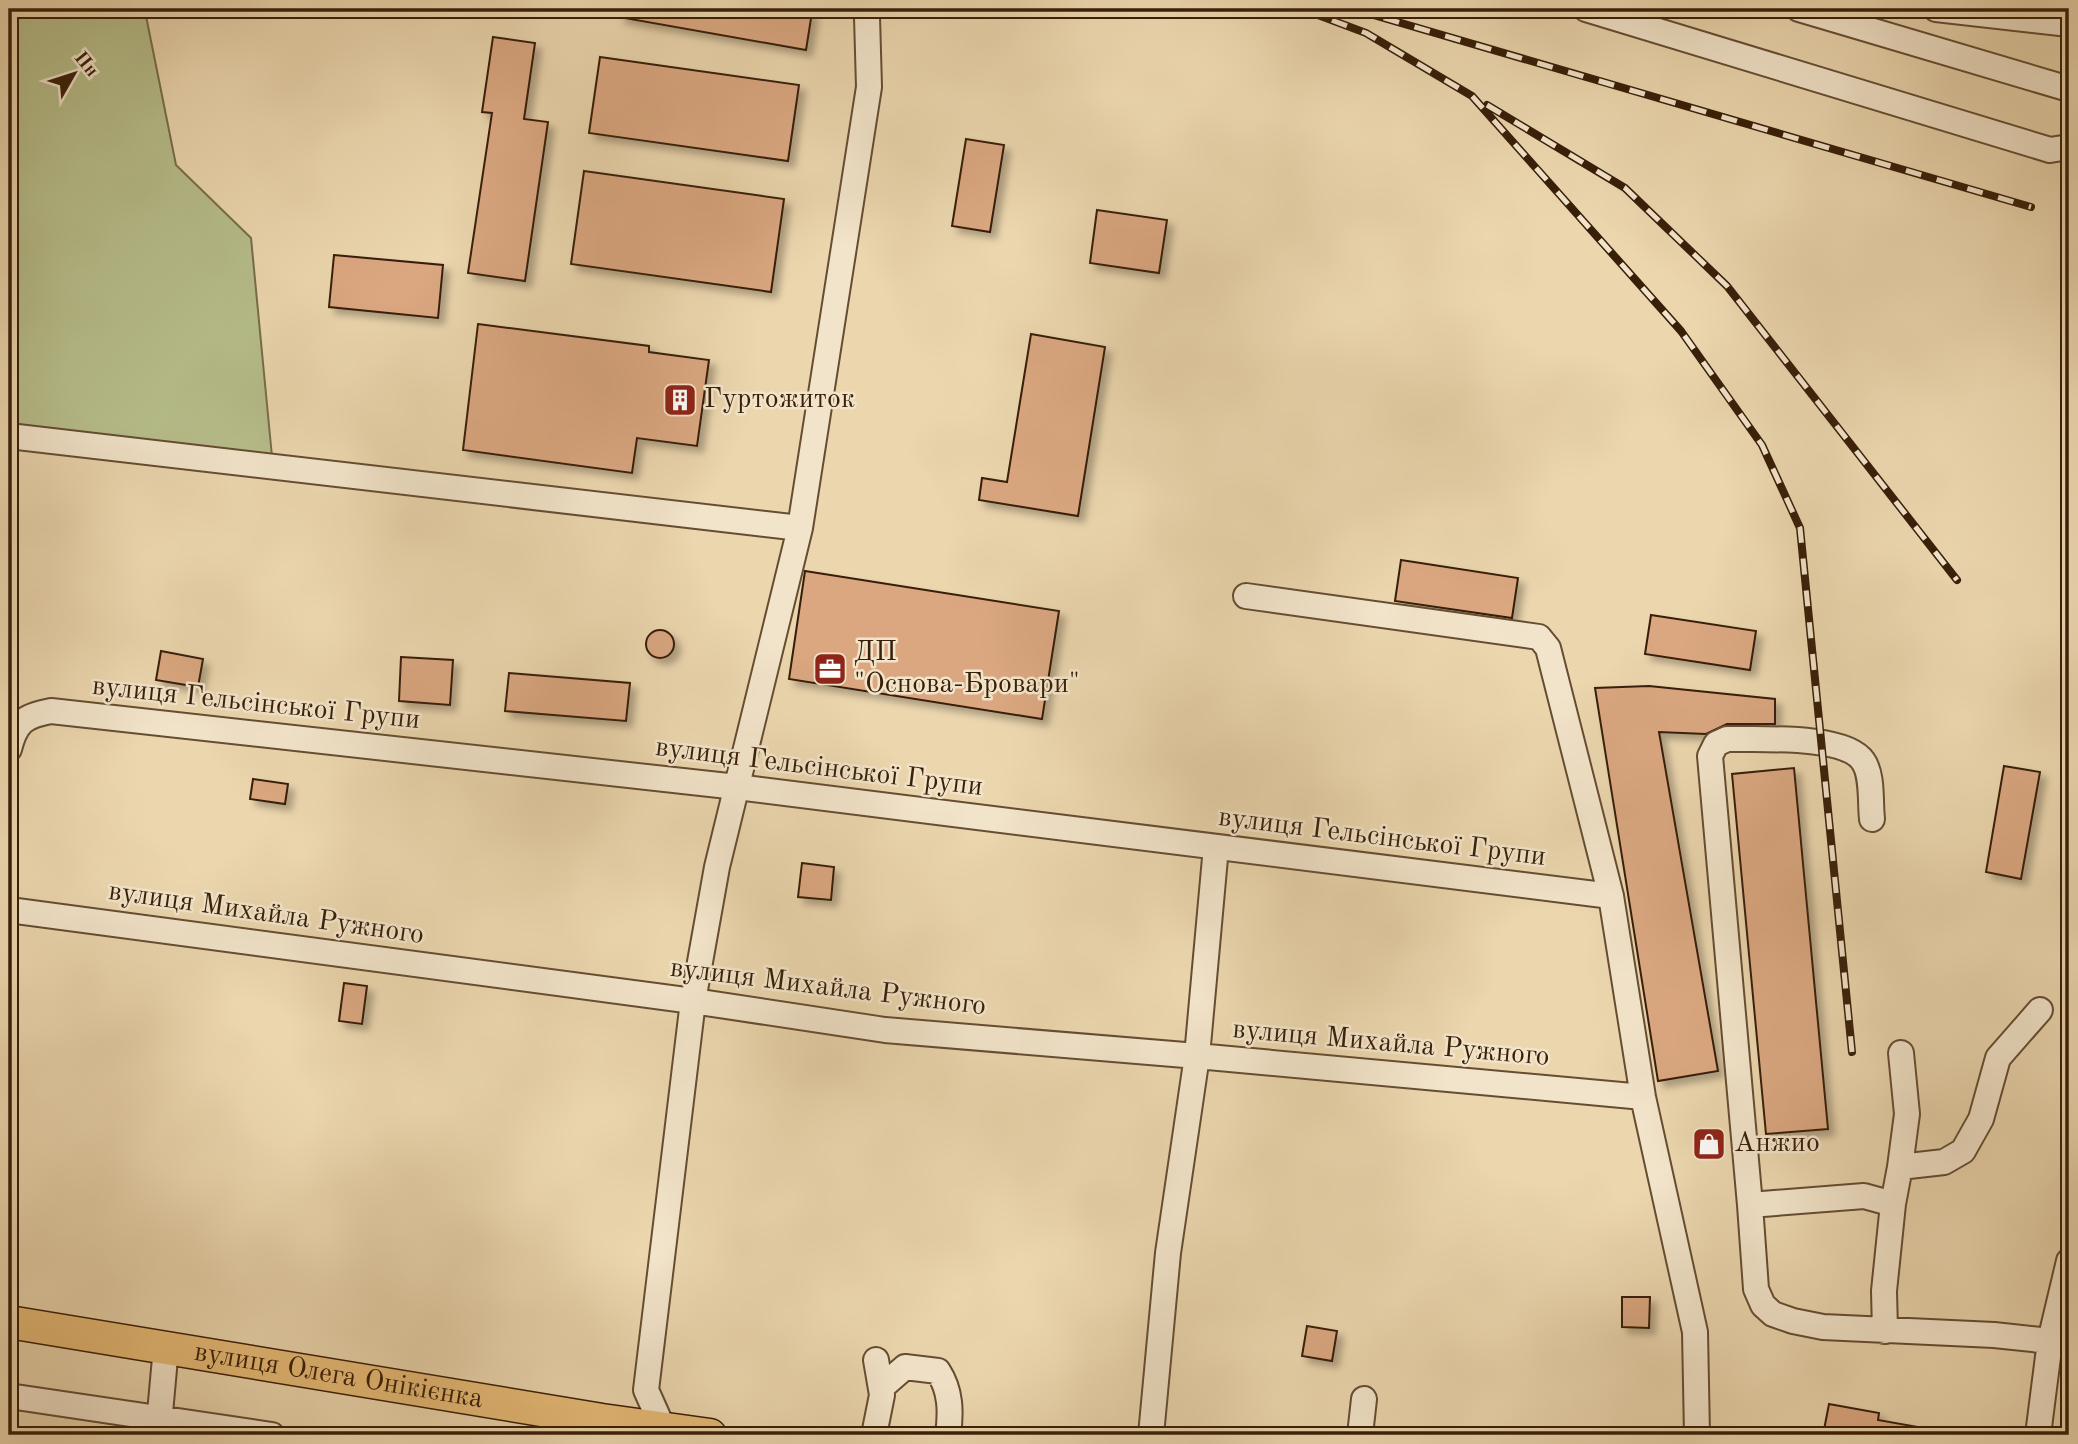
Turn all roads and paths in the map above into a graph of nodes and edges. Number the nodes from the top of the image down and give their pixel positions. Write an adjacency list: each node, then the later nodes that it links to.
1 (864, 9): 10 (street)
2 (1586, 9): 8 (street)
3 (1799, 9): 5 (street)
4 (1936, 9): 6 (street)
5 (1846, 16): 7 (street)
6 (2069, 24)
7 (2069, 89)
8 (2069, 147)
9 (9, 436): 10 (street)
10 (800, 528): 14 (street)
11 (1245, 596): 17 (street)
12 (15, 713): 13 (street); 14 (street, вулиця Гельсінської Групи)
13 (9, 749)
14 (737, 787): 16 (street, вулиця Гельсінської Групи); 19 (street)
15 (1872, 819): 26 (street)
16 (1216, 847): 17 (street, вулиця Гельсінської Групи); 22 (street)
17 (1611, 896): 23 (street)
18 (9, 910): 19 (street, вулиця Михайла Ружного)
19 (693, 1001): 22 (street, вулиця Михайла Ружного); 37 (street)
20 (2040, 1010): 24 (street)
21 (1901, 1053): 24 (street)
22 (1197, 1056): 23 (street, вулиця Михайла Ружного); 42 (street)
23 (1643, 1097): 44 (street)
24 (1900, 1167): 25 (street)
25 (1893, 1204): 26 (street); 29 (street)
26 (1750, 1205): 29 (street)
27 (2069, 1261): 30 (street)
28 (9, 1322): 31 (main road, вулиця Олега Онікієнка)
29 (1885, 1331): 30 (street)
30 (2050, 1341): 45 (street)
31 (166, 1347): 36 (street); 37 (main road, вулиця Олега Онікієнка)
32 (876, 1360): 33 (street)
33 (881, 1388): 40 (street); 41 (street)
34 (9, 1396): 36 (street)
35 (1364, 1399): 43 (street)
36 (159, 1427): 38 (street)
37 (664, 1432): 39 (main road, вулиця Олега Онікієнка)
38 (272, 1435)
39 (710, 1435)
40 (874, 1435)
41 (948, 1435)
42 (1151, 1435)
43 (1360, 1435)
44 (1697, 1435)
45 (2038, 1435)

